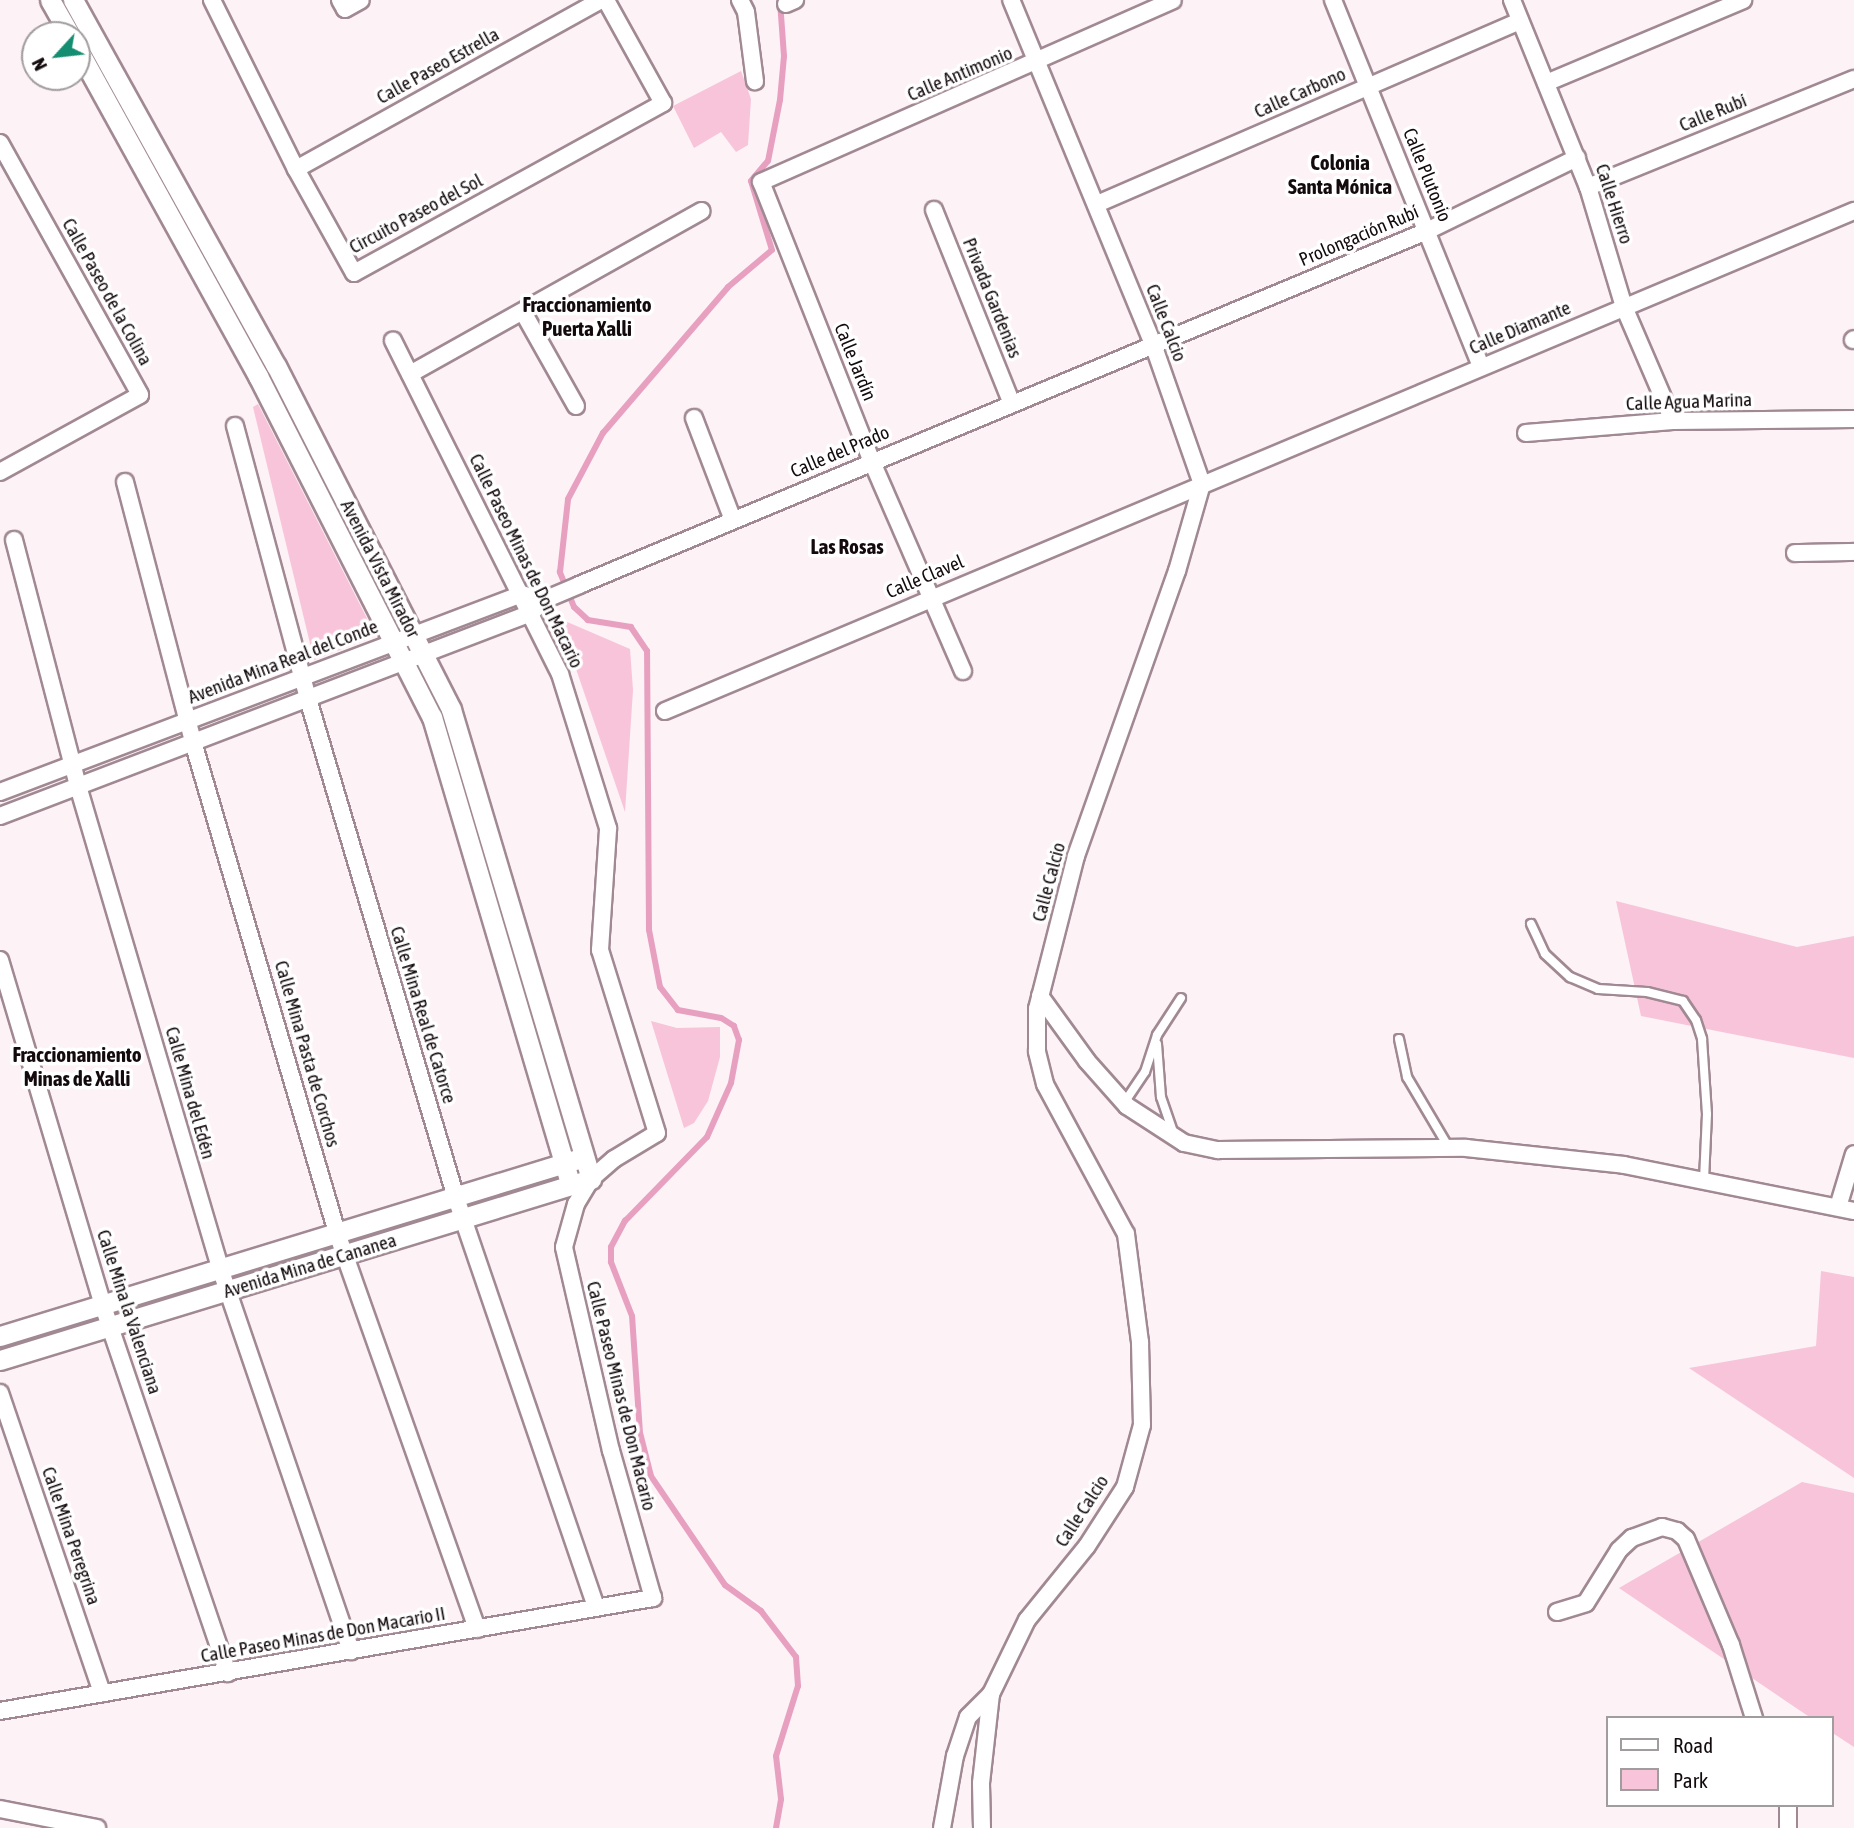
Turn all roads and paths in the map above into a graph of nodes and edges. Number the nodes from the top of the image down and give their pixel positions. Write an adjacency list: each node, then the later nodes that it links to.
1 (50, 0): 13 (street)
2 (73, 0): 23 (street, Avenida Vista Mirador)
3 (212, 0): 24 (street, Circuito Paseo del Sol)
4 (340, 0): 5 (street)
5 (361, 0)
6 (603, 0): 24 (street, Calle Paseo Estrella); 24 (street, Circuito Paseo del Sol)
7 (740, 0): 18 (street)
8 (1011, 0): 15 (street, Calle Calcio)
9 (1173, 0): 15 (street, Calle Antimonio)
10 (1333, 0): 20 (street, Calle Plutonio)
11 (1512, 0): 14 (street, Calle Hierro)
12 (1743, 0): 19 (street)
13 (62, 21)
14 (1520, 21): 19 (street, Calle Hierro); 20 (street, Calle Carbono)
15 (1039, 63): 26 (street, Calle Antimonio); 28 (street, Calle Calcio)
16 (91, 73): 25 (street, Avenida Vista Mirador)
17 (1854, 79): 27 (street, Calle Rubí)
18 (755, 81)
19 (1546, 83): 22 (street, Calle Hierro)
20 (1368, 86): 28 (street, Calle Carbono); 32 (street, Calle Plutonio)
21 (0, 144): 49 (street, Calle Paseo de la Colina)
22 (1577, 158): 27 (street, Calle Hierro); 32 (street, Prolongación Rubí)
23 (166, 167): 25 (street); 37 (street, Avenida Vista Mirador)
24 (296, 169)
25 (148, 177): 40 (street, Avenida Vista Mirador)
26 (761, 182): 48 (street, Calle Jardín)
27 (1588, 187): 33 (street, Calle Hierro)
28 (1097, 204): 36 (street, Calle Calcio)
29 (934, 210): 41 (street, Privada Gardenias)
30 (702, 211): 34 (street)
31 (1854, 211): 33 (street, Calle Diamante)
32 (1427, 231): 36 (street, Prolongación Rubí); 38 (street, Calle Plutonio)
33 (1624, 307): 38 (street, Calle Diamante); 45 (street, Calle Hierro)
34 (523, 312): 39 (street); 42 (street)
35 (393, 341): 39 (street, Calle Paseo Minas de Don Macario)
36 (1153, 344): 41 (street, Calle del Prado); 51 (street, Calle Calcio)
37 (276, 366): 40 (street); 60 (street, Avenida Vista Mirador)
38 (1481, 366): 51 (street, Calle Diamante)
39 (410, 374): 56 (street, Calle Paseo Minas de Don Macario)
40 (258, 376): 61 (street, Avenida Vista Mirador)
41 (1011, 401): 48 (street, Calle del Prado)
42 (576, 406)
43 (694, 418): 52 (street)
44 (1854, 419): 45 (street, Calle Agua Marina)
45 (1673, 421): 47 (street, Calle Agua Marina)
46 (235, 426): 65 (street, Calle Mina Real de Catorce)
47 (1526, 433)
48 (872, 462): 52 (street, Calle del Prado); 57 (street, Calle Jardín)
49 (0, 472)
50 (125, 482): 68 (street, Calle Mina Pasta de Corchos)
51 (1202, 484): 57 (street, Calle Clavel); 78 (street, Calle Calcio)
52 (733, 520): 58 (street, Calle del Prado)
53 (14, 540): 70 (street, Calle Mina del Edén)
54 (1854, 552): 55 (street)
55 (1795, 553)
56 (522, 594): 58 (street); 59 (street, Calle Paseo Minas de Don Macario); 60 (street, Avenida Mina Real del Conde)
57 (933, 596): 64 (street, Calle Jardín); 67 (street, Calle Clavel)
58 (547, 599): 59 (street)
59 (531, 613): 62 (street); 83 (street, Calle Paseo Minas de Don Macario)
60 (414, 635): 61 (street, Avenida Mina Real del Conde); 62 (street, Avenida Vista Mirador)
61 (394, 643): 63 (street, Avenida Vista Mirador); 65 (street, Avenida Mina Real del Conde)
62 (423, 654): 63 (street); 74 (street, Avenida Vista Mirador)
63 (404, 662): 66 (street); 75 (street, Avenida Vista Mirador)
64 (963, 671)
65 (302, 677): 66 (street, Calle Mina Real de Catorce); 68 (street, Avenida Mina Real del Conde)
66 (308, 699): 69 (street); 93 (street, Calle Mina Real de Catorce)
67 (665, 711)
68 (188, 721): 69 (street, Calle Mina Pasta de Corchos); 70 (street, Avenida Mina Real del Conde)
69 (193, 742): 71 (street); 97 (street, Calle Mina Pasta de Corchos)
70 (72, 764): 71 (street, Calle Mina del Edén); 72 (street, Avenida Mina Real del Conde)
71 (78, 786): 73 (street); 99 (street, Calle Mina del Edén)
72 (0, 792)
73 (0, 816)
74 (513, 917): 75 (street); 87 (street, Avenida Vista Mirador)
75 (494, 923): 89 (street, Avenida Vista Mirador)
76 (1531, 924): 91 (lane)
77 (0, 960): 101 (street, Calle Mina la Valenciana)
78 (1040, 996): 82 (street); 113 (street, Calle Calcio)
79 (1181, 998): 80 (lane)
80 (1157, 1035): 82 (lane); 84 (lane)
81 (1399, 1040): 85 (lane)
82 (1124, 1103): 84 (street)
83 (657, 1133): 88 (street, Avenida Mina de Cananea)
84 (1177, 1139): 85 (street)
85 (1449, 1148): 91 (street)
86 (1854, 1154): 95 (street)
87 (585, 1157): 88 (street, Avenida Mina de Cananea); 89 (street, Avenida Mina de Cananea); 90 (street, Avenida Vista Mirador)
88 (614, 1159): 90 (street, Avenida Mina de Cananea)
89 (566, 1163): 92 (street, Avenida Vista Mirador); 93 (street, Avenida Mina de Cananea)
90 (591, 1179): 92 (street, Avenida Mina de Cananea); 94 (street, Calle Paseo Minas de Don Macario)
91 (1704, 1181): 95 (street)
92 (571, 1185): 94 (street, Calle Paseo Minas de Don Macario); 96 (street, Avenida Mina de Cananea)
93 (456, 1198): 96 (street, Calle Mina Real de Catorce); 97 (street, Avenida Mina de Cananea)
94 (576, 1205): 106 (street, Calle Paseo Minas de Don Macario)
95 (1846, 1209)
96 (463, 1219): 98 (street, Avenida Mina de Cananea); 107 (street, Calle Mina Real de Catorce)
97 (338, 1236): 98 (street, Calle Mina Pasta de Corchos); 99 (street, Avenida Mina de Cananea)
98 (345, 1256): 100 (street, Avenida Mina de Cananea); 109 (street, Calle Mina Pasta de Corchos)
99 (221, 1271): 100 (street, Calle Mina del Edén); 101 (street, Avenida Mina de Cananea)
100 (228, 1292): 102 (street, Avenida Mina de Cananea); 110 (street, Calle Mina del Edén)
101 (103, 1306): 102 (street, Calle Mina la Valenciana); 103 (street, Avenida Mina de Cananea)
102 (110, 1328): 104 (street, Avenida Mina de Cananea); 111 (street, Calle Mina la Valenciana)
103 (0, 1336)
104 (0, 1360)
105 (0, 1393): 112 (street, Calle Mina Peregrina)
106 (653, 1598): 107 (street, Calle Paseo Minas de Don Macario II)
107 (596, 1608): 109 (street, Calle Paseo Minas de Don Macario II)
108 (1558, 1612): 115 (street)
109 (477, 1629): 110 (street, Calle Paseo Minas de Don Macario II)
110 (351, 1651): 111 (street, Calle Paseo Minas de Don Macario II)
111 (228, 1672): 112 (street, Calle Paseo Minas de Don Macario II)
112 (102, 1693): 114 (street, Calle Paseo Minas de Don Macario II)
113 (991, 1694): 119 (street); 120 (street)
114 (0, 1711)
115 (1753, 1716)
116 (1788, 1807): 121 (street)
117 (0, 1809): 118 (street)
118 (97, 1828)
119 (942, 1828)
120 (982, 1828)
121 (1788, 1828)

